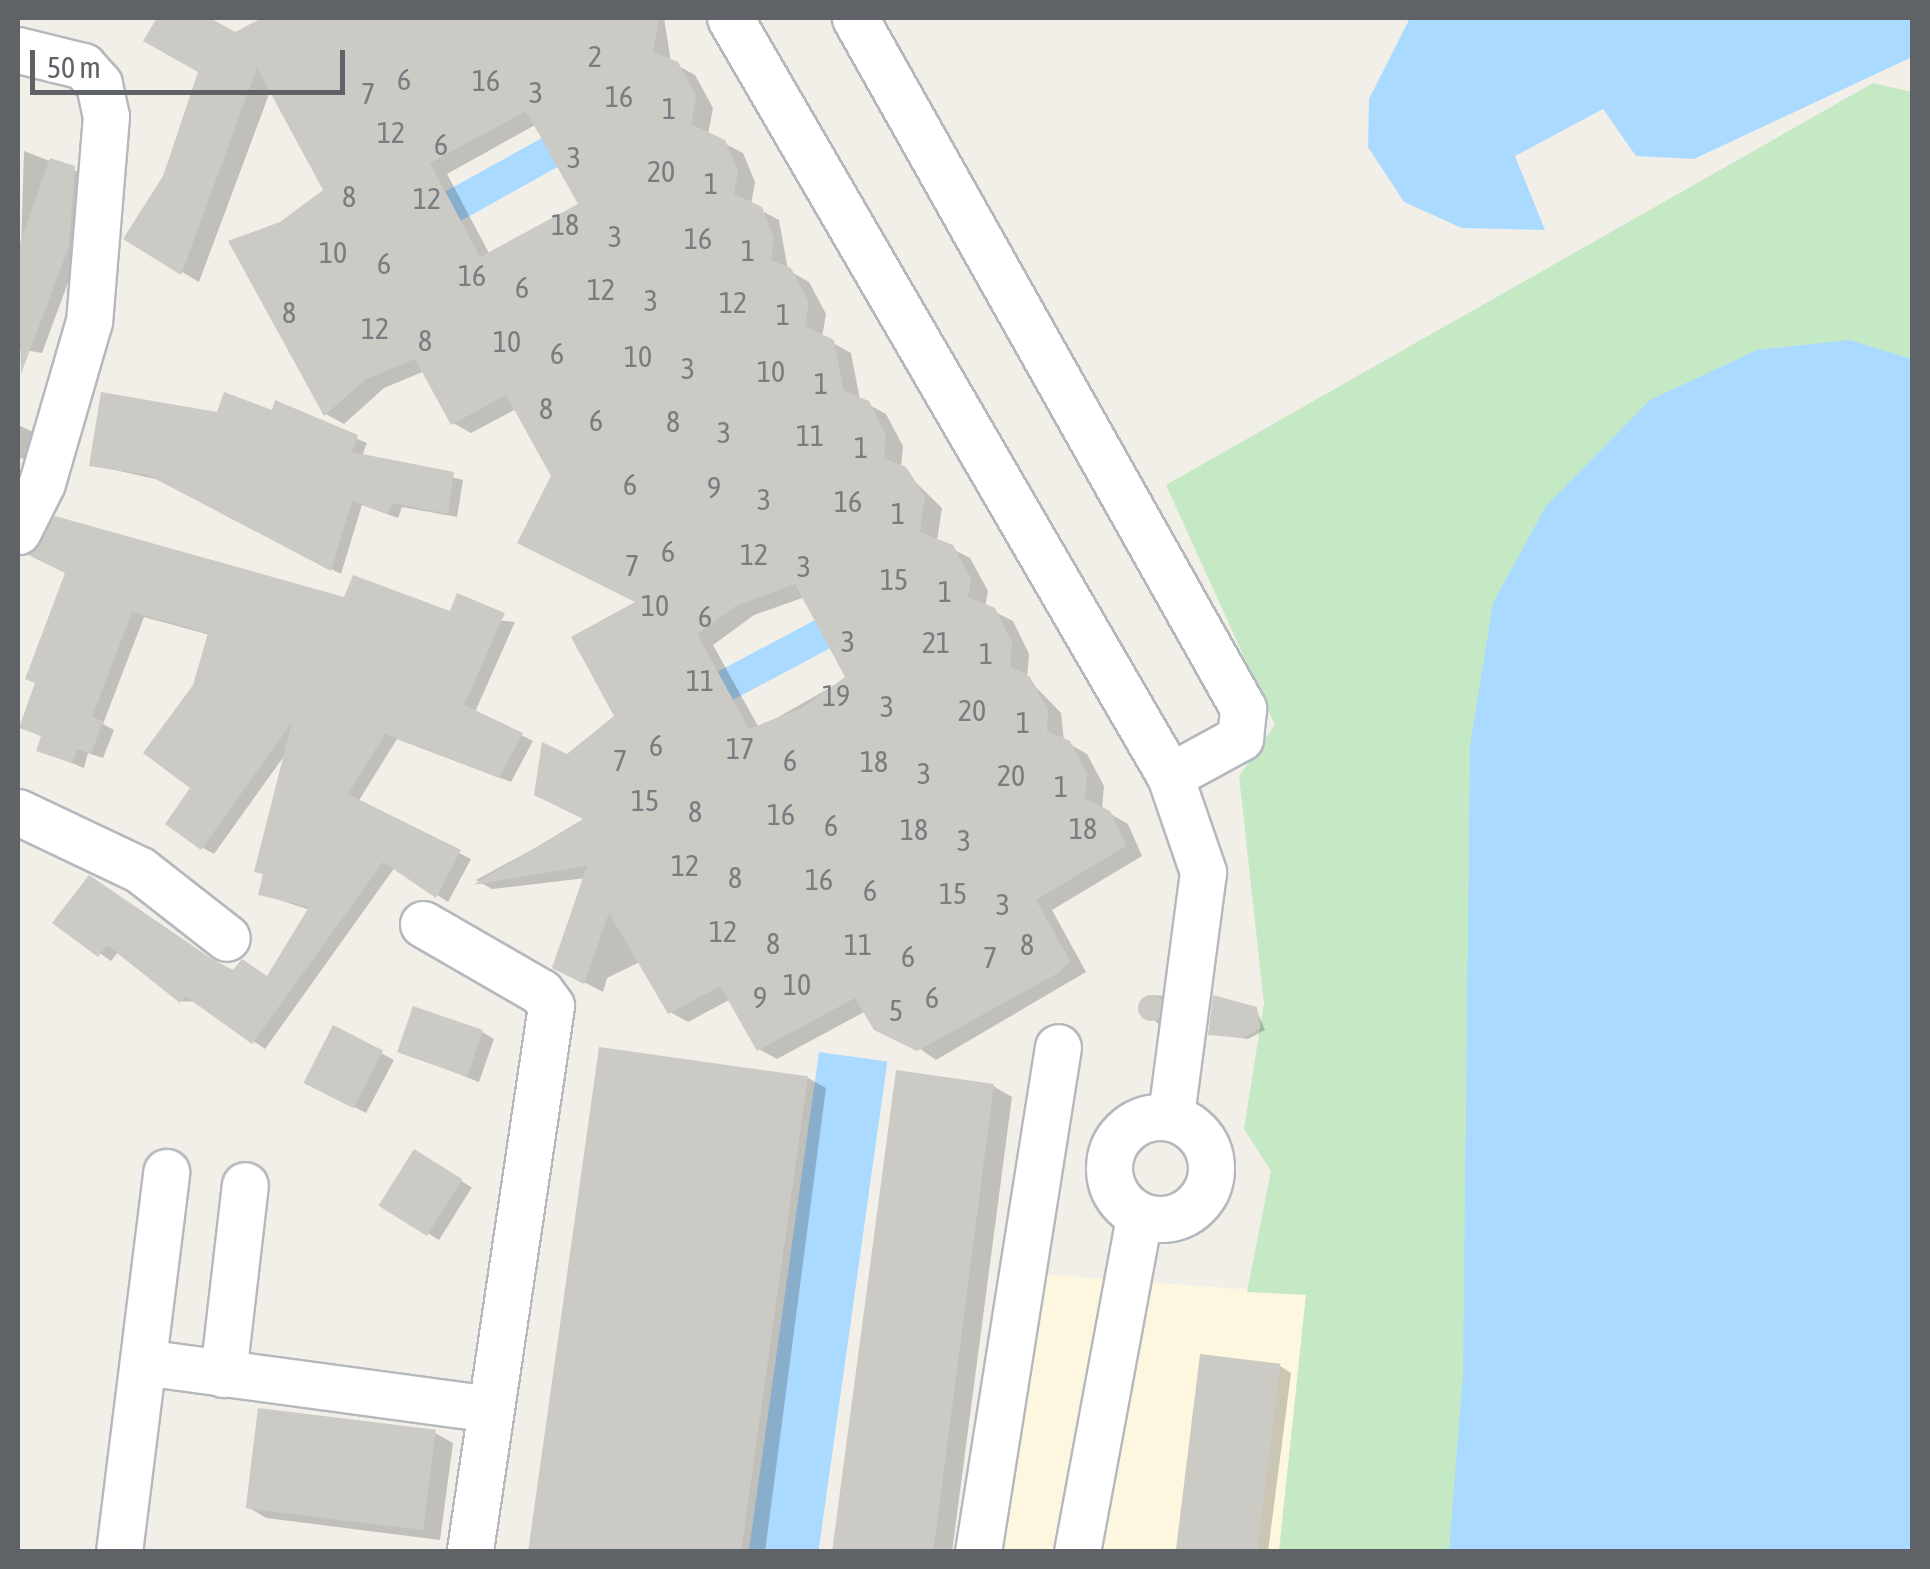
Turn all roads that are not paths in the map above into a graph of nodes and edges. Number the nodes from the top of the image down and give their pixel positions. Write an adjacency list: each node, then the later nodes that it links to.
1 (730, 18): 5 (street)
2 (855, 18): 5 (street)
3 (18, 50): 4 (street)
4 (18, 530)
5 (1170, 776): 10 (street)
6 (18, 812): 8 (street)
7 (423, 924): 16 (street)
8 (227, 938)
9 (1058, 1047): 19 (street)
10 (1171, 1116): 13 (street); 13 (street)
11 (166, 1172): 14 (street)
12 (245, 1185): 15 (street)
13 (1139, 1216): 20 (street)
14 (143, 1362): 15 (street); 18 (street)
15 (223, 1374): 16 (street)
16 (489, 1409): 17 (street)
17 (470, 1550)
18 (119, 1552)
19 (978, 1552)
20 (1077, 1552)

